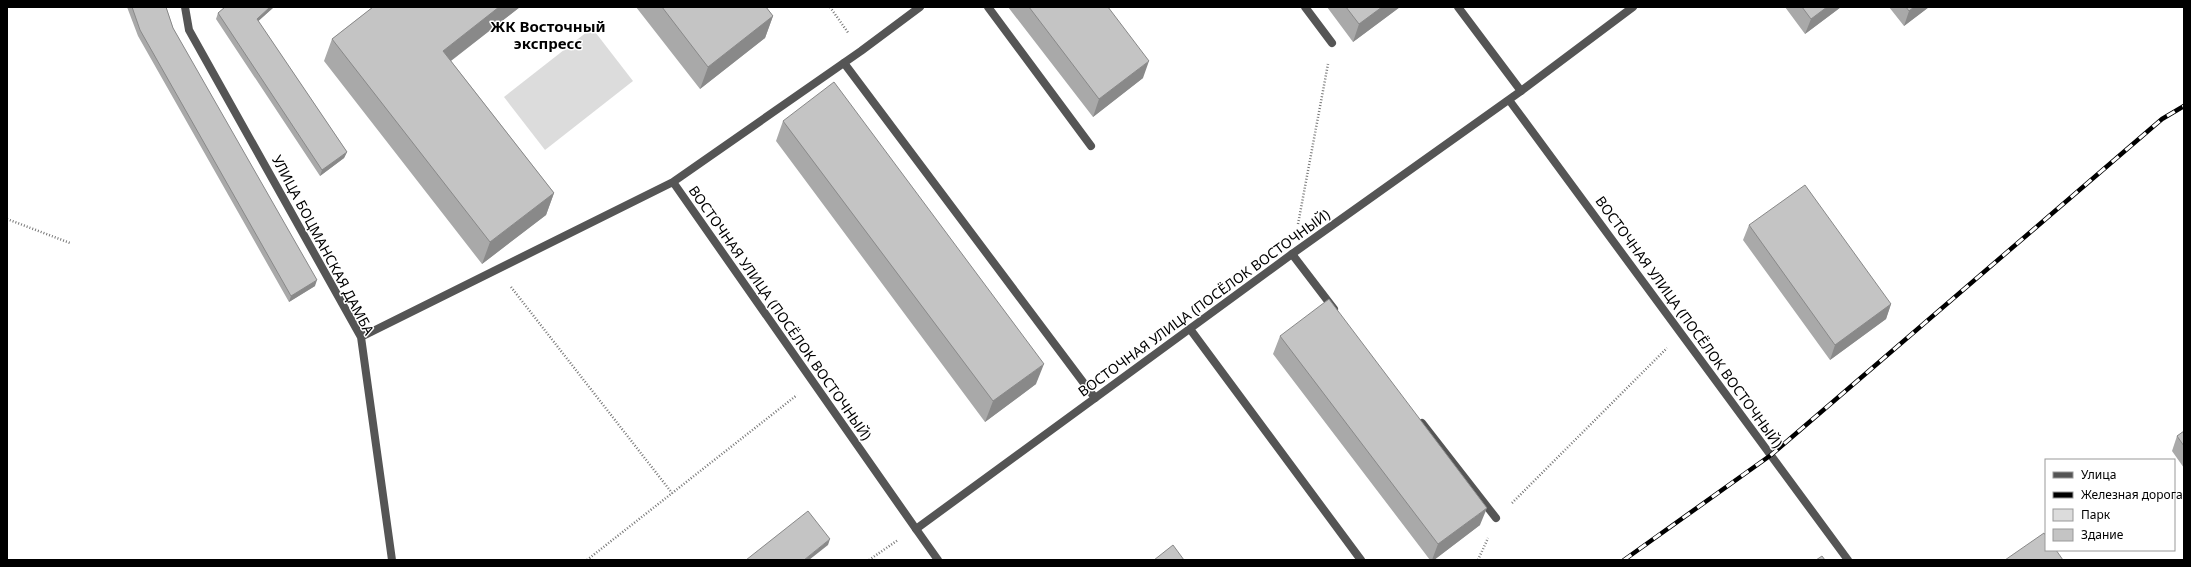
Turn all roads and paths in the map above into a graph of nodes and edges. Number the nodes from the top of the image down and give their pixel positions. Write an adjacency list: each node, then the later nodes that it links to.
1 (185, 7): 22 (street, УЛИЦА БОЦМАНСКАЯ ДАМБА)
2 (830, 7): 9 (path)
3 (920, 7): 9 (street, ВОСТОЧНАЯ УЛИЦА (ПОСЁЛОК ВОСТОЧНЫЙ))
4 (988, 7): 13 (street)
5 (1304, 7): 8 (street)
6 (1458, 7): 11 (street)
7 (1633, 7): 11 (street, ВОСТОЧНАЯ УЛИЦА (ПОСЁЛОК ВОСТОЧНЫЙ))
8 (1332, 43): 17 (path)
9 (861, 51): 10 (street, ВОСТОЧНАЯ УЛИЦА (ПОСЁЛОК ВОСТОЧНЫЙ))
10 (844, 63): 14 (street, ВОСТОЧНАЯ УЛИЦА (ПОСЁЛОК ВОСТОЧНЫЙ)); 24 (street)
11 (1521, 92): 12 (street, ВОСТОЧНАЯ УЛИЦА (ПОСЁЛОК ВОСТОЧНЫЙ))
12 (1509, 100): 17 (street, ВОСТОЧНАЯ УЛИЦА (ПОСЁЛОК ВОСТОЧНЫЙ)); 21 (street, ВОСТОЧНАЯ УЛИЦА (ПОСЁЛОК ВОСТОЧНЫЙ))
13 (1091, 146)
14 (673, 182): 18 (street); 23 (street, ВОСТОЧНАЯ УЛИЦА (ПОСЁЛОК ВОСТОЧНЫЙ))
15 (7, 218): 16 (path)
16 (70, 243)
17 (1292, 254): 19 (street); 20 (street, ВОСТОЧНАЯ УЛИЦА (ПОСЁЛОК ВОСТОЧНЫЙ))
18 (497, 270): 22 (street); 26 (path)
19 (1340, 317)
20 (1190, 330): 24 (street, ВОСТОЧНАЯ УЛИЦА (ПОСЁЛОК ВОСТОЧНЫЙ)); 33 (street)
21 (1681, 333): 27 (path); 35 (street, ВОСТОЧНАЯ УЛИЦА (ПОСЁЛОК ВОСТОЧНЫЙ))
22 (361, 337): 29 (street, УЛИЦА БОЦМАНСКАЯ ДАМБА)
23 (813, 382): 26 (path); 28 (street, ВОСТОЧНАЯ УЛИЦА (ПОСЁЛОК ВОСТОЧНЫЙ))
24 (1095, 398): 28 (street, ВОСТОЧНАЯ УЛИЦА (ПОСЁЛОК ВОСТОЧНЫЙ))
25 (1418, 418): 27 (street)
26 (672, 493): 30 (path)
27 (1496, 518): 34 (path)
28 (916, 529): 31 (path); 32 (street, ВОСТОЧНАЯ УЛИЦА (ПОСЁЛОК ВОСТОЧНЫЙ))
29 (392, 560)
30 (587, 560)
31 (869, 560)
32 (938, 560)
33 (1361, 560)
34 (1478, 560)
35 (1848, 560)

